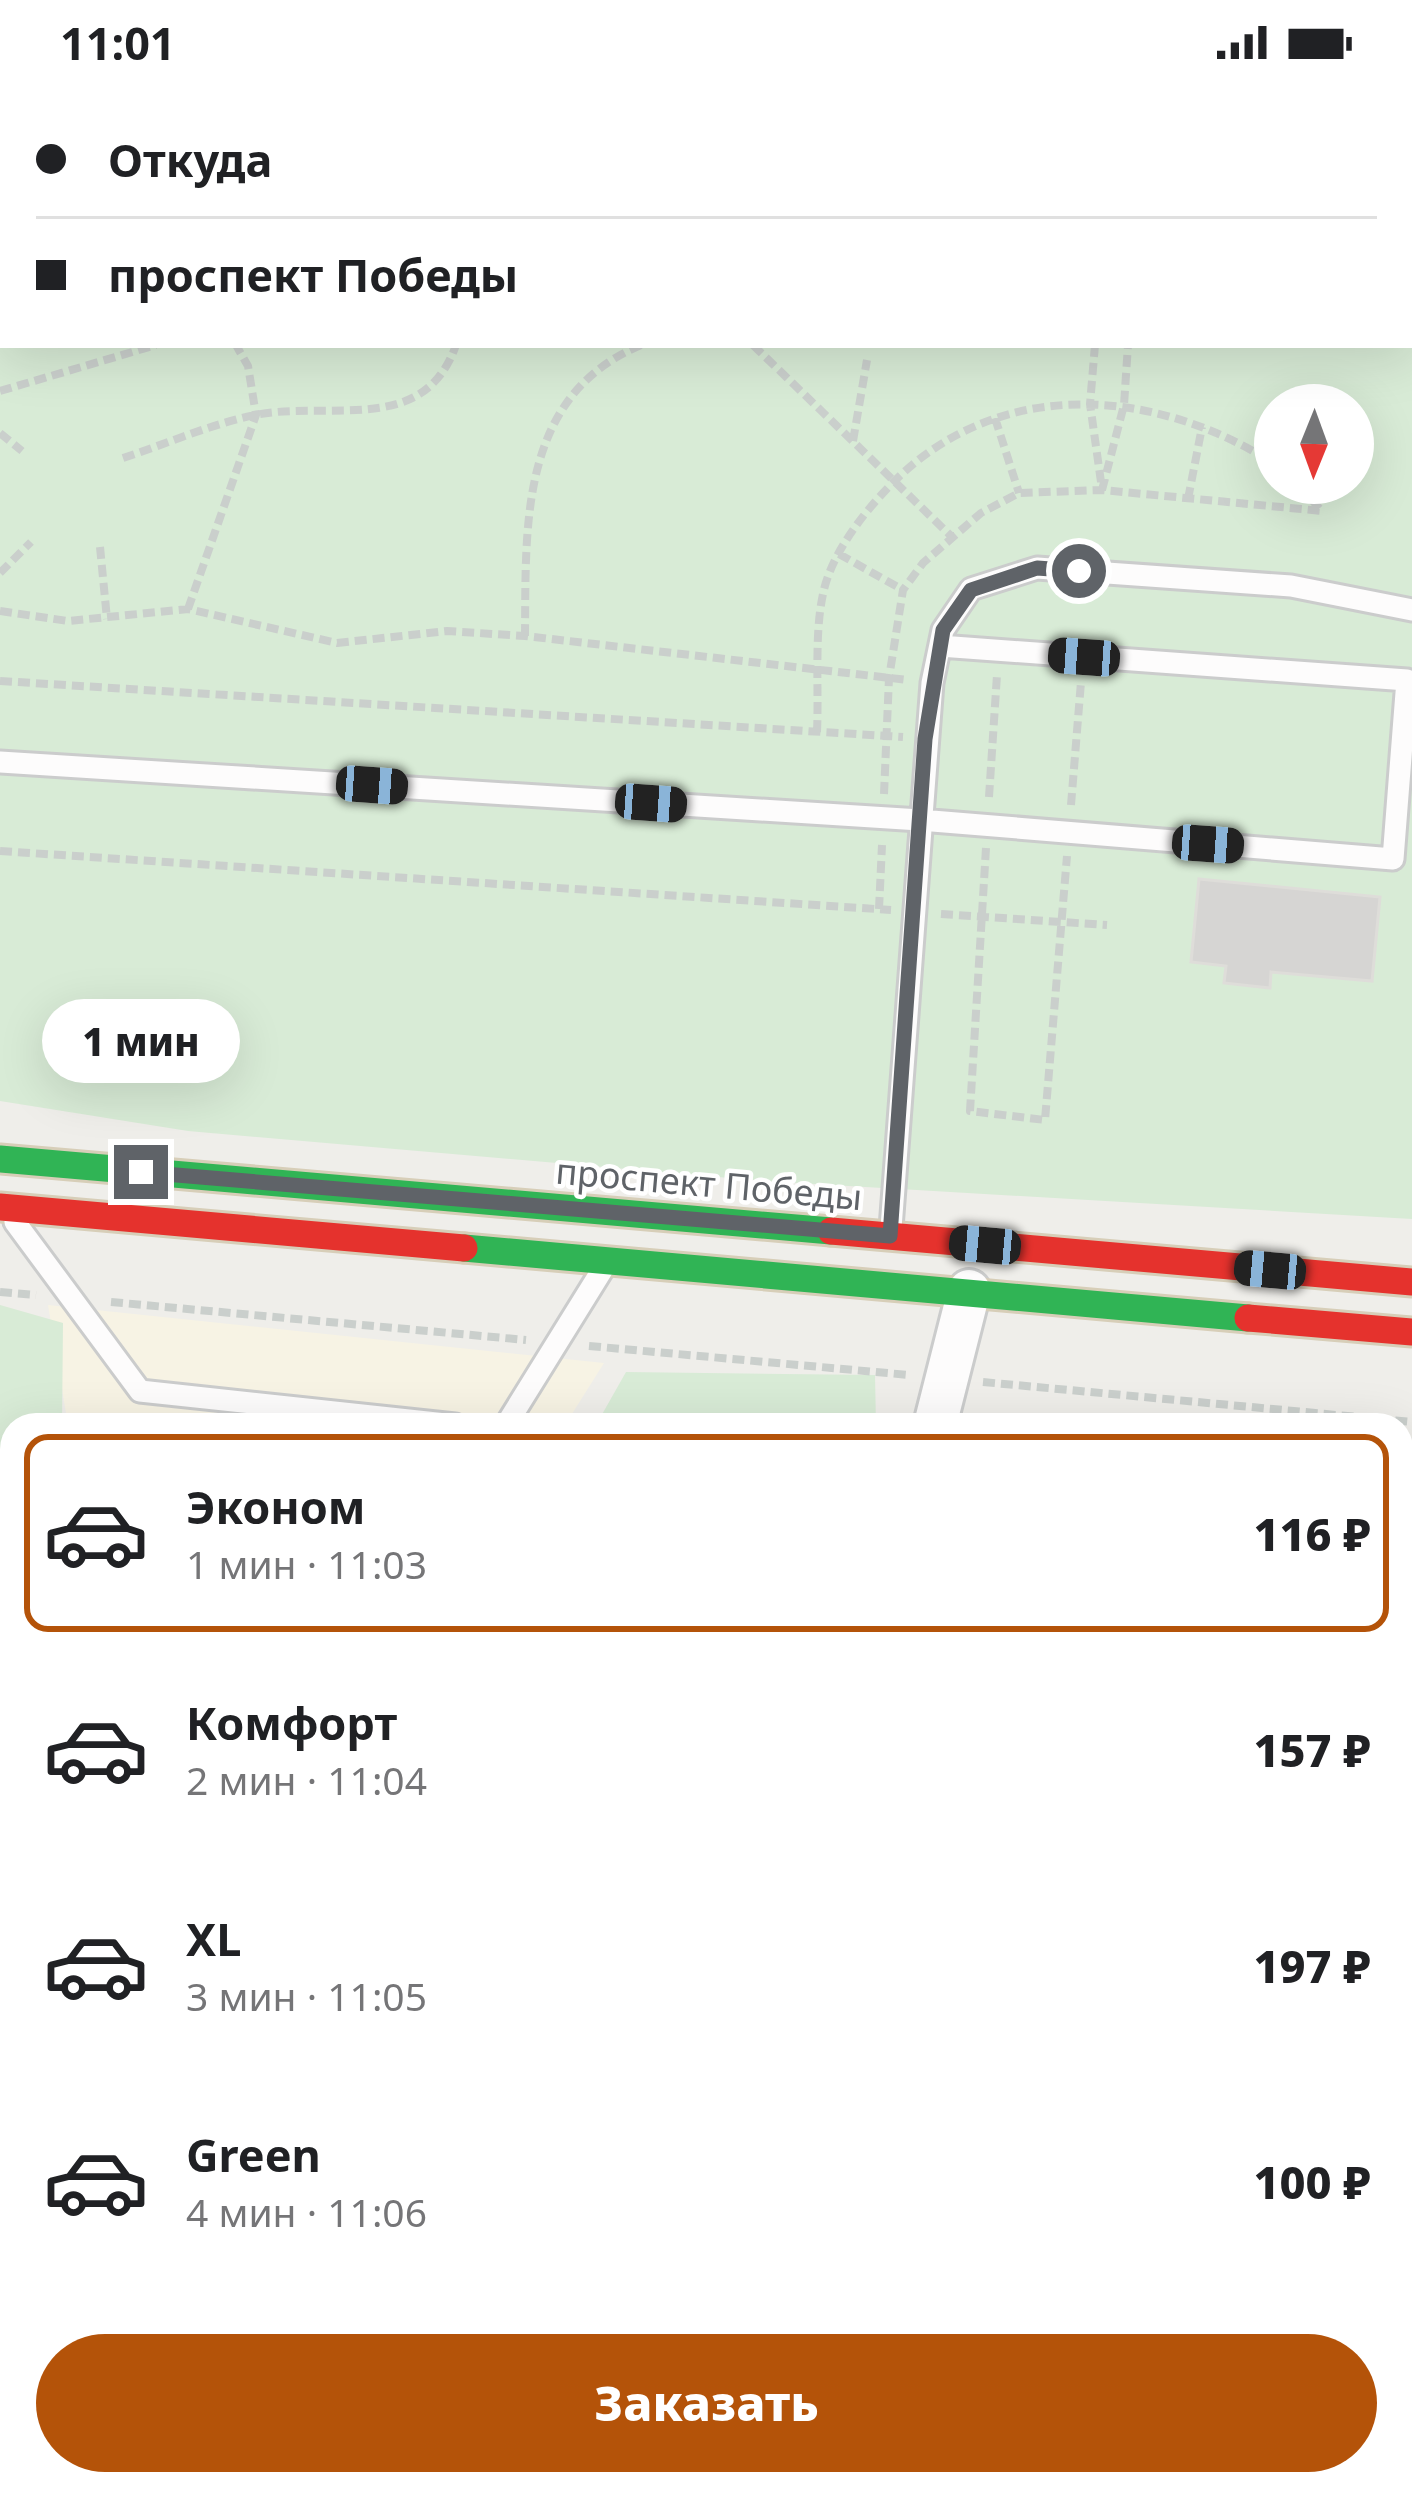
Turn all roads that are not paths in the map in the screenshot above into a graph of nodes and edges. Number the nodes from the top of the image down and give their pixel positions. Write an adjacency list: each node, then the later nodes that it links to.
1 (1412, 610): 2 (lane)
2 (940, 646): 4 (lane); 4 (lane)
3 (0, 762): 4 (lane)
4 (920, 820): 7 (lane)
5 (0, 1159): 7 (main road, проспект Победы)
6 (2, 1207): 8 (main road); 12 (lane)
7 (890, 1236): 9 (main road, проспект Победы)
8 (609, 1260): 10 (main road); 13 (lane)
9 (1412, 1282)
10 (969, 1291): 11 (main road); 14 (street)
11 (1412, 1332)
12 (344, 1413)
13 (513, 1413)
14 (938, 1413)

